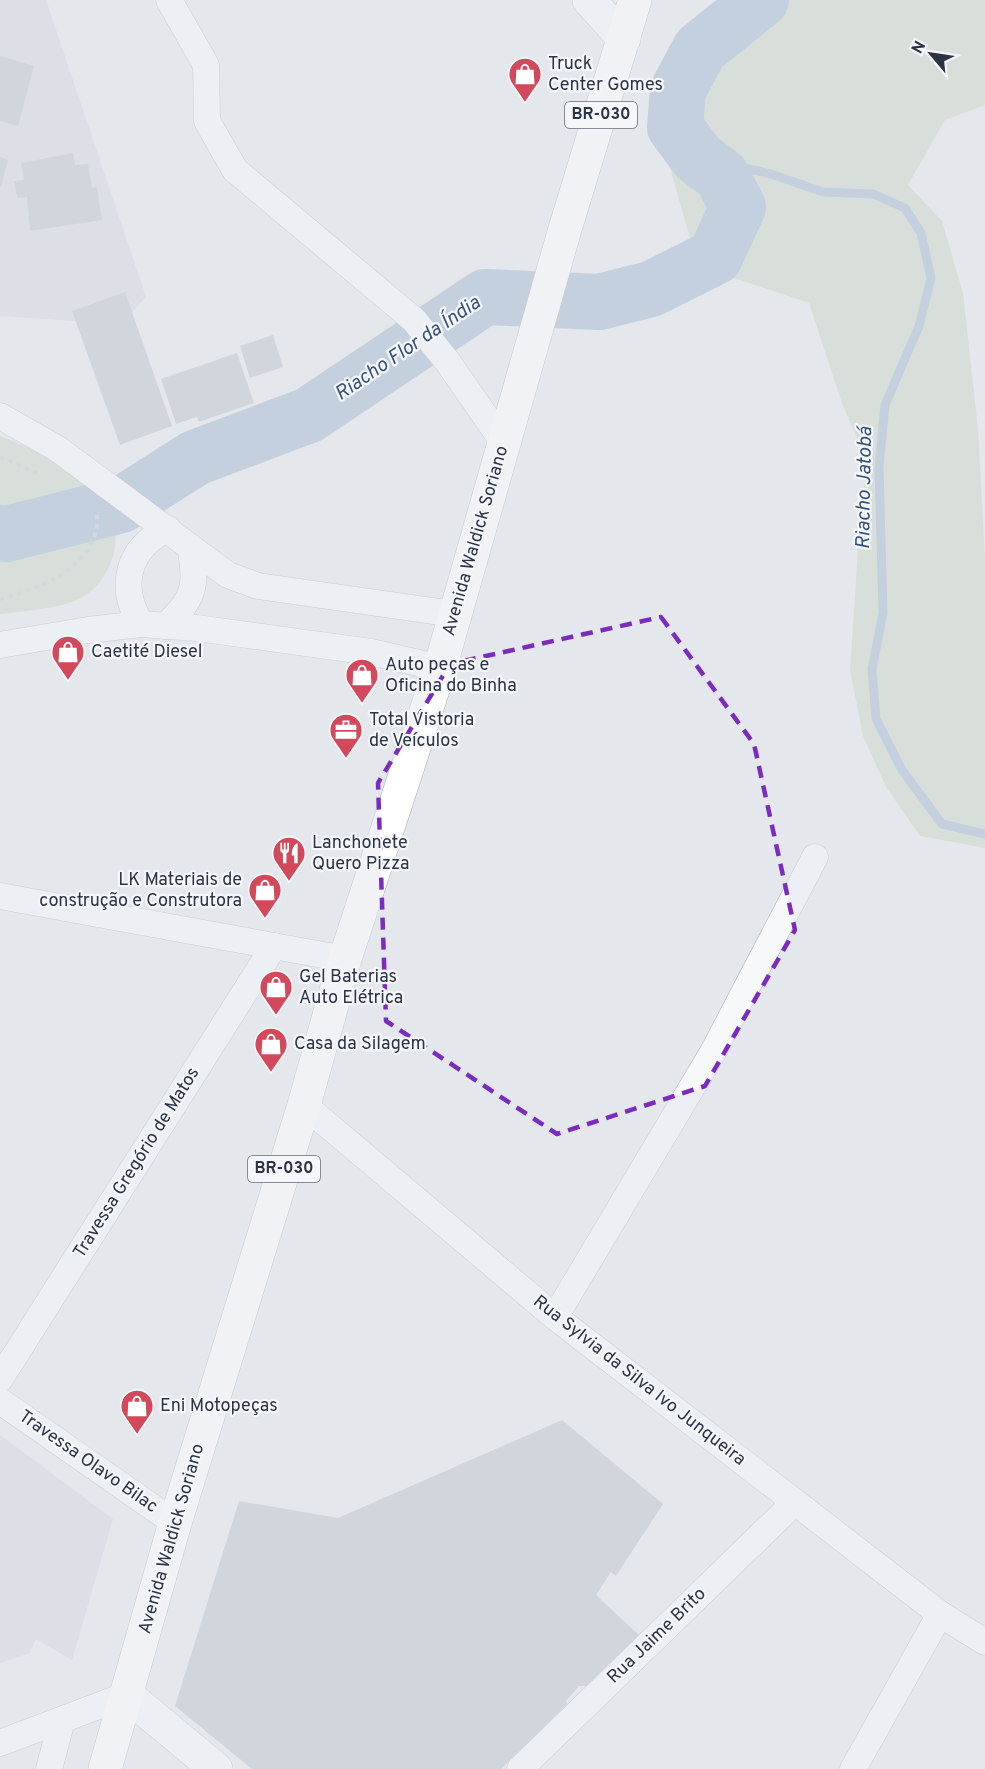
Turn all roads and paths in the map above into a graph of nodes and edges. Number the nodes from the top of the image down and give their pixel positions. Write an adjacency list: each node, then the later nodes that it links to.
1 (169, 0): 6 (street)
2 (589, 0): 4 (street)
3 (635, 0): 4 (main road, Avenida Waldick Soriano / BR-030)
4 (624, 39): 6 (main road, Avenida Waldick Soriano / BR-030)
5 (0, 416): 8 (street)
6 (504, 443): 11 (main road, Avenida Waldick Soriano / BR-030)
7 (97, 517): 10 (path)
8 (168, 529): 9 (street); 12 (street)
9 (190, 547): 11 (street); 12 (street)
10 (0, 599)
11 (454, 614): 14 (main road, Avenida Waldick Soriano / BR-030)
12 (153, 625): 13 (street); 14 (street)
13 (0, 645)
14 (440, 668): 18 (main road, Avenida Waldick Soriano / BR-030)
15 (814, 857): 20 (street)
16 (4, 903): 17 (street)
17 (274, 946): 18 (street); 21 (street, Travessa Gregório de Matos)
18 (345, 959): 19 (main road, Avenida Waldick Soriano / BR-030)
19 (304, 1105): 20 (street, Rua Sylvia da Silva Ivo Junqueira); 24 (main road, Avenida Waldick Soriano / BR-030)
20 (555, 1317): 23 (street, Rua Sylvia da Silva Ivo Junqueira)
21 (0, 1379)
22 (0, 1401): 24 (street, Travessa Olavo Bilac)
23 (794, 1503): 25 (street, Rua Sylvia da Silva Ivo Junqueira); 33 (street, Rua Jaime Brito)
24 (175, 1523): 27 (main road, Avenida Waldick Soriano / BR-030)
25 (940, 1614): 26 (street, Rua Sylvia da Silva Ivo Junqueira); 34 (street)
26 (985, 1642)
27 (127, 1695): 28 (street); 31 (main road, Avenida Waldick Soriano / BR-030); 32 (street)
28 (62, 1720): 29 (street); 30 (street)
29 (0, 1743)
30 (49, 1769)
31 (105, 1769)
32 (216, 1769)
33 (520, 1769)
34 (853, 1769)

